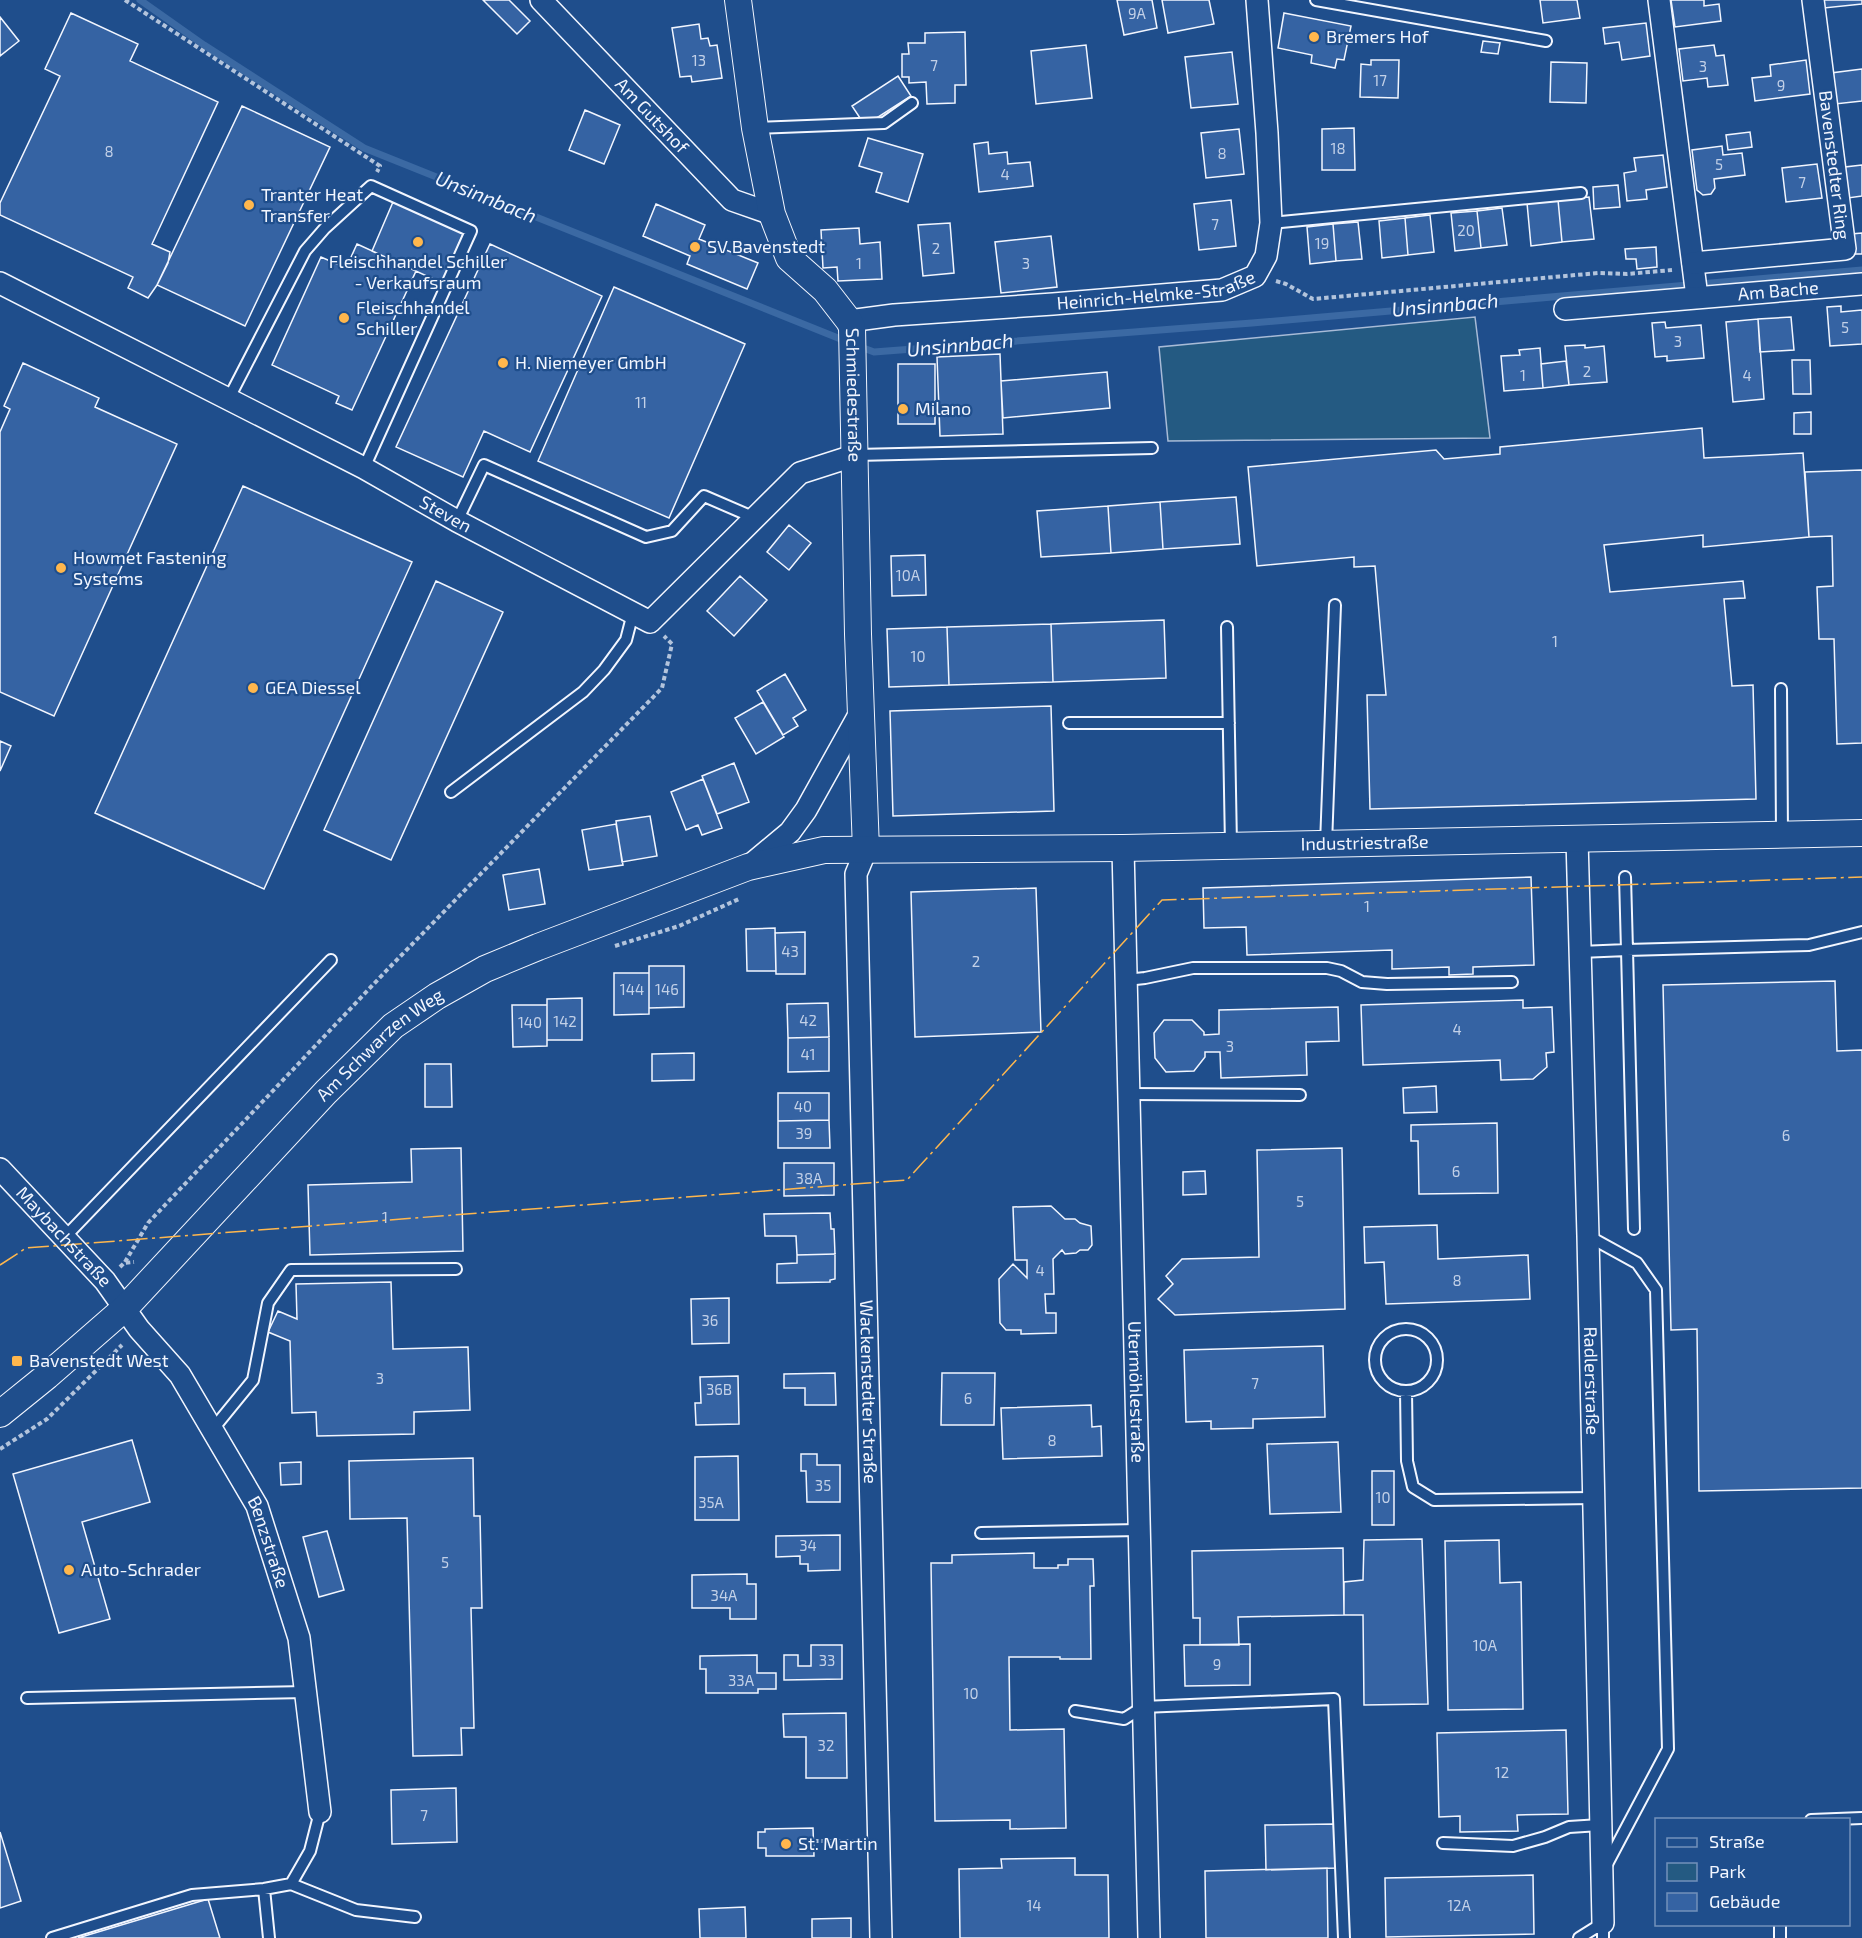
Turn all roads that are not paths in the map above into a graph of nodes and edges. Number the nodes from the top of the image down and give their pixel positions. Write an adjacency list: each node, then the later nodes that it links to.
1 (542, 0): 11 (street, Am Gutshof)
2 (738, 0): 9 (street, Schmiedestraße)
3 (1257, 0): 12 (street, Heinrich-Helmke-Straße)
4 (1316, 0): 7 (lane)
5 (1659, 0): 13 (street)
6 (1813, 0): 13 (street, Bavenstedter Ring)
7 (1546, 42)
8 (912, 103): 9 (lane)
9 (755, 128): 11 (street, Schmiedestraße)
10 (1581, 193): 12 (lane)
11 (772, 214): 17 (street, Schmiedestraße)
12 (1270, 223): 17 (street, Heinrich-Helmke-Straße)
13 (1695, 279): 15 (street, Am Bache); 16 (street, Am Bache)
14 (0, 283): 18 (street, Steven)
15 (1862, 284)
16 (1565, 309)
17 (850, 324): 20 (street, Schmiedestraße)
18 (228, 400): 21 (street, Steven); 21 (lane)
19 (1152, 448): 20 (lane)
20 (856, 455): 22 (street, Steven); 28 (street, Schmiedestraße)
21 (363, 468): 23 (street, Steven)
22 (755, 518): 23 (lane); 25 (street, Steven)
23 (457, 521): 25 (street, Steven)
24 (1335, 605): 35 (lane)
25 (633, 614): 31 (lane)
26 (1227, 627): 30 (lane)
27 (1781, 689): 33 (lane)
28 (860, 713): 38 (street, Schmiedestraße); 39 (street, Schmiedestraße)
29 (1069, 723): 30 (lane)
30 (1229, 723): 36 (lane)
31 (451, 792)
32 (1862, 833): 33 (street, Industriestraße)
33 (1782, 835): 34 (street, Industriestraße)
34 (1577, 839): 35 (street, Industriestraße); 43 (street, Radlerstraße)
35 (1326, 844): 36 (street, Industriestraße)
36 (1231, 846): 37 (street, Industriestraße)
37 (1123, 848): 38 (street, Industriestraße); 45 (street, Utermöhlestraße)
38 (866, 850): 39 (street, Am Schwarzen Weg); 75 (street, Wackenstedter Straße)
39 (748, 867): 54 (street, Am Schwarzen Weg)
40 (1625, 877): 42 (lane)
41 (1862, 932): 42 (lane)
42 (1627, 951): 43 (lane); 50 (lane)
43 (1580, 952): 51 (street, Radlerstraße)
44 (332, 960): 52 (lane)
45 (1126, 980): 46 (lane); 47 (street, Utermöhlestraße)
46 (1512, 982)
47 (1129, 1094): 48 (lane); 59 (street, Utermöhlestraße)
48 (1300, 1095)
49 (0, 1169): 52 (street, Maybachstraße)
50 (1634, 1229)
51 (1588, 1236): 58 (street, Radlerstraße); 68 (lane)
52 (64, 1238): 54 (street, Maybachstraße)
53 (456, 1269): 57 (lane)
54 (125, 1308): 56 (street, Am Schwarzen Weg); 57 (street, Benzstraße)
55 (1406, 1391): 55 (lane); 58 (lane)
56 (0, 1414)
57 (213, 1429): 61 (street, Benzstraße)
58 (1593, 1498): 66 (street, Radlerstraße)
59 (1139, 1530): 60 (lane); 63 (street, Utermöhlestraße)
60 (981, 1533)
61 (306, 1692): 62 (lane); 65 (street, Benzstraße)
62 (27, 1698)
63 (1143, 1707): 64 (lane); 76 (street, Utermöhlestraße); 77 (lane)
64 (1074, 1711)
65 (320, 1812): 69 (lane)
66 (1600, 1825): 67 (lane); 68 (street, Radlerstraße)
67 (1443, 1843)
68 (1601, 1876): 72 (street, Radlerstraße)
69 (291, 1884): 70 (lane); 71 (lane)
70 (264, 1889): 73 (lane); 74 (lane)
71 (415, 1917)
72 (1603, 1930): 78 (lane)
73 (52, 1938)
74 (269, 1938)
75 (881, 1938)
76 (1149, 1938)
77 (1344, 1938)
78 (1579, 1938)

